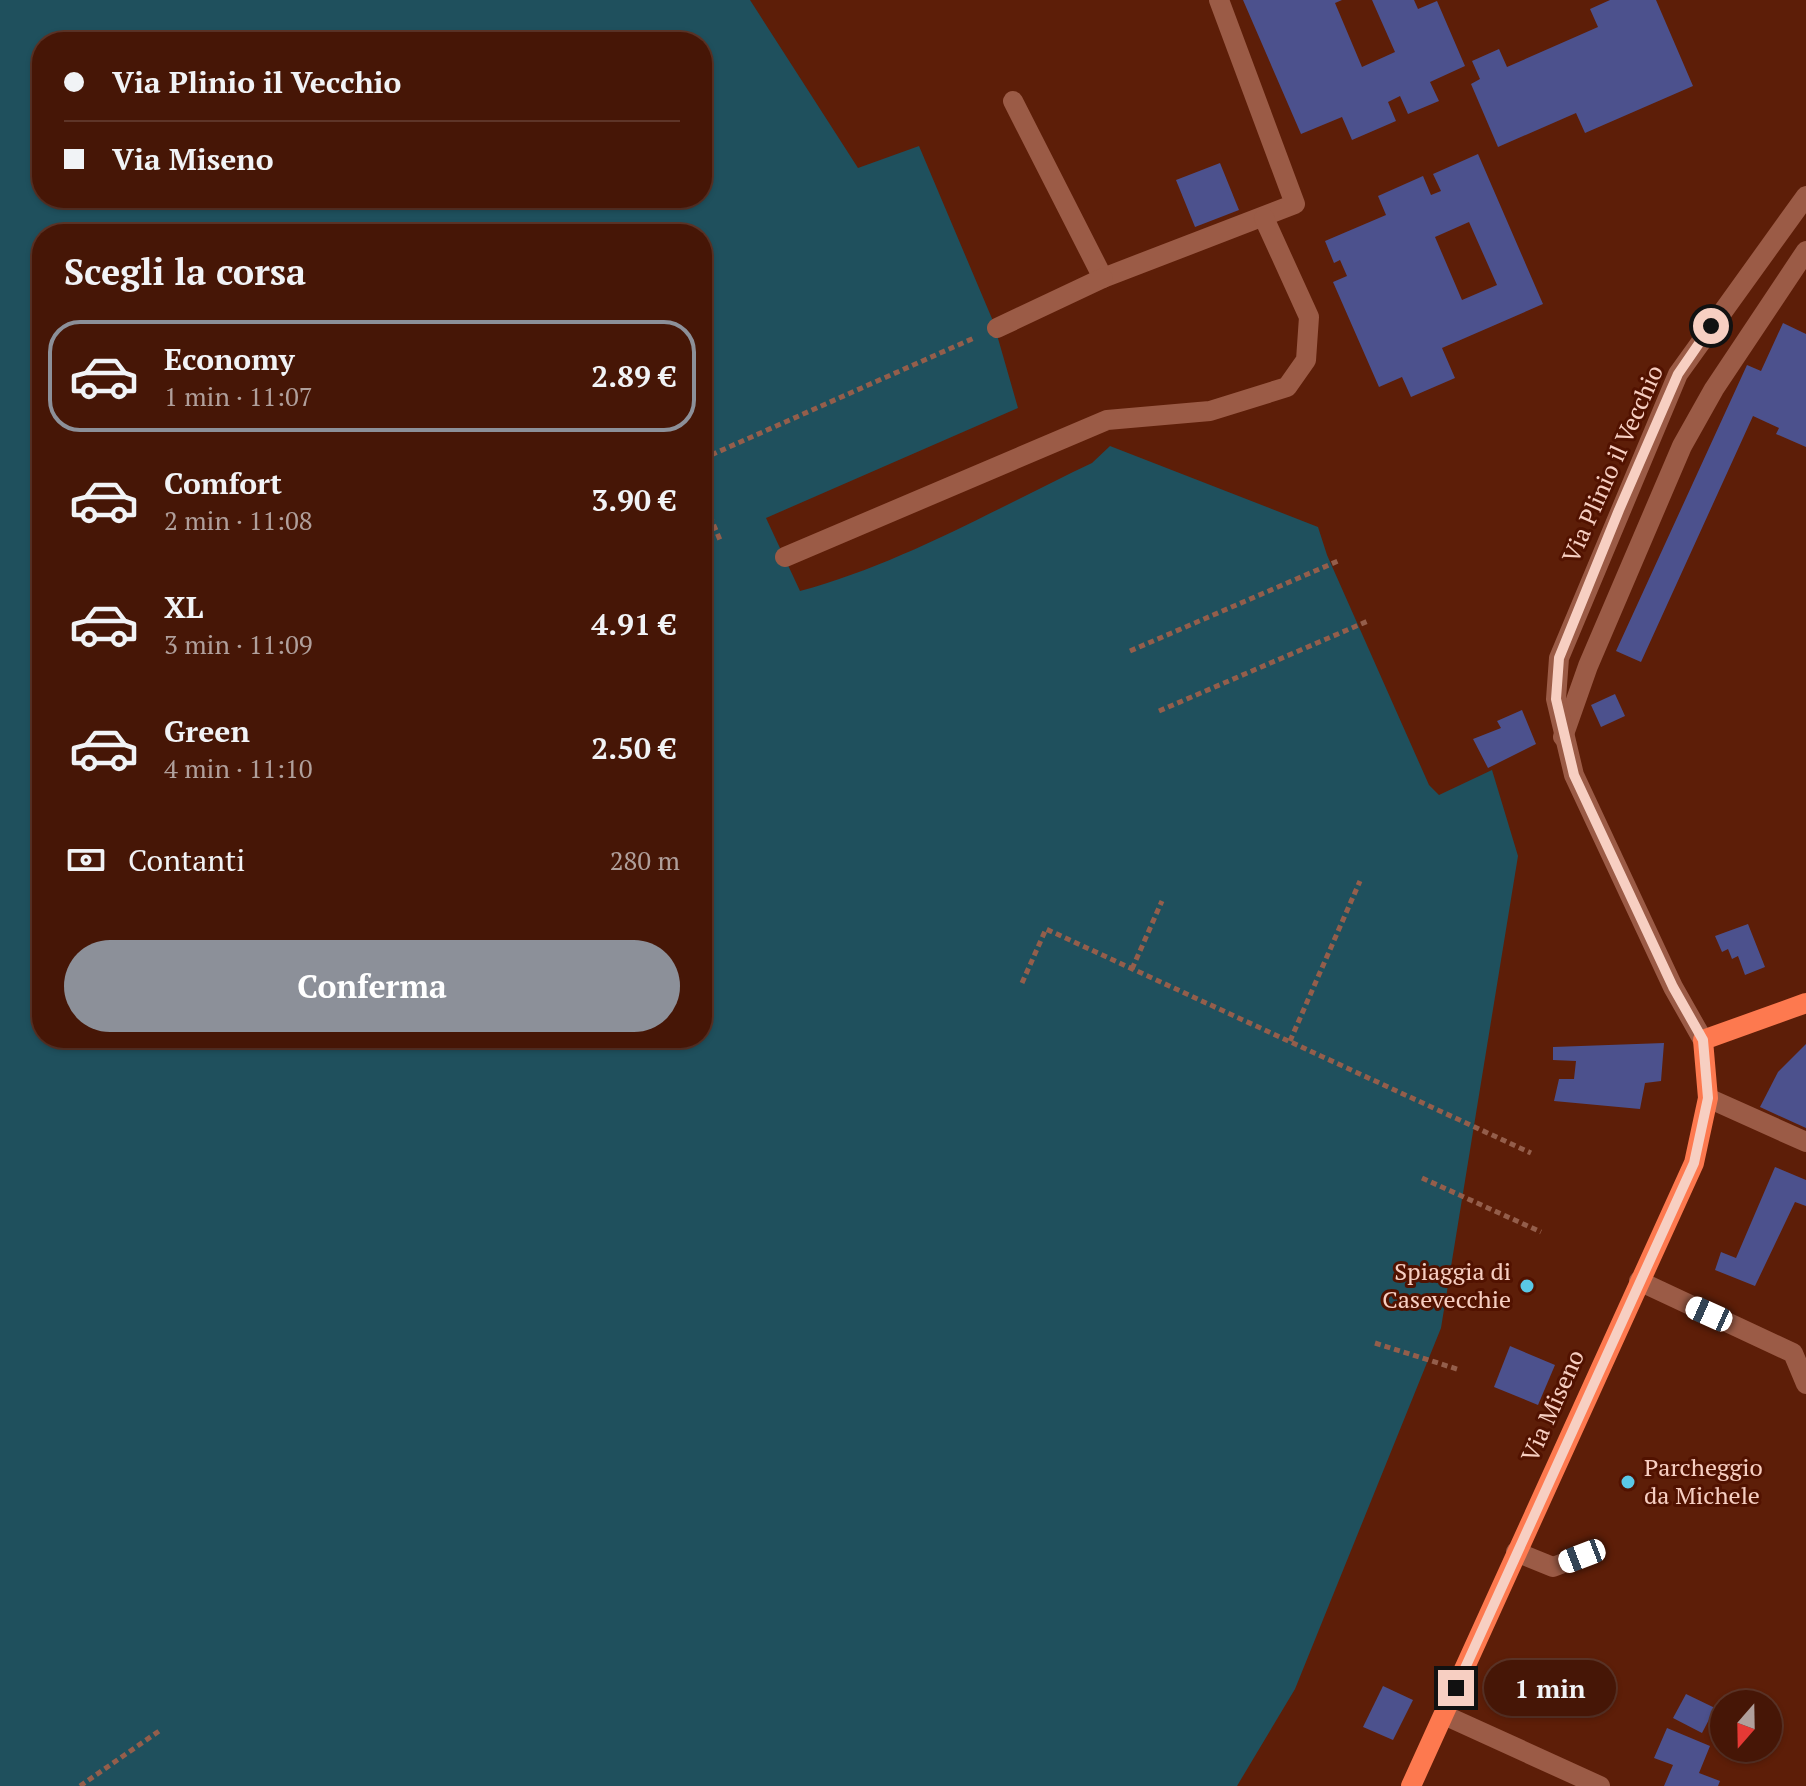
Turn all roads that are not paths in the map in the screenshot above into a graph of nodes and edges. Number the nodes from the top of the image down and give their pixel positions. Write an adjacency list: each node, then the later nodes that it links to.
1 (1219, 0): 4 (street)
2 (1013, 101): 6 (street)
3 (1806, 196): 9 (street, Via Plinio il Vecchio)
4 (1264, 218): 6 (street); 8 (street)
5 (1806, 251): 9 (street)
6 (1103, 278): 7 (street)
7 (997, 328)
8 (785, 557)
9 (1563, 737): 11 (street, Via Plinio il Vecchio)
10 (1806, 1003): 11 (main road)
11 (1703, 1040): 12 (main road, Via Miseno)
12 (1708, 1098): 13 (street); 14 (main road, Via Miseno)
13 (1806, 1142)
14 (1639, 1281): 15 (street); 16 (main road, Via Miseno)
15 (1806, 1384)
16 (1516, 1552): 17 (street); 18 (main road, Via Miseno)
17 (1582, 1556)
18 (1444, 1715): 19 (main road, Via Miseno); 20 (street)
19 (1411, 1786)
20 (1600, 1786)

